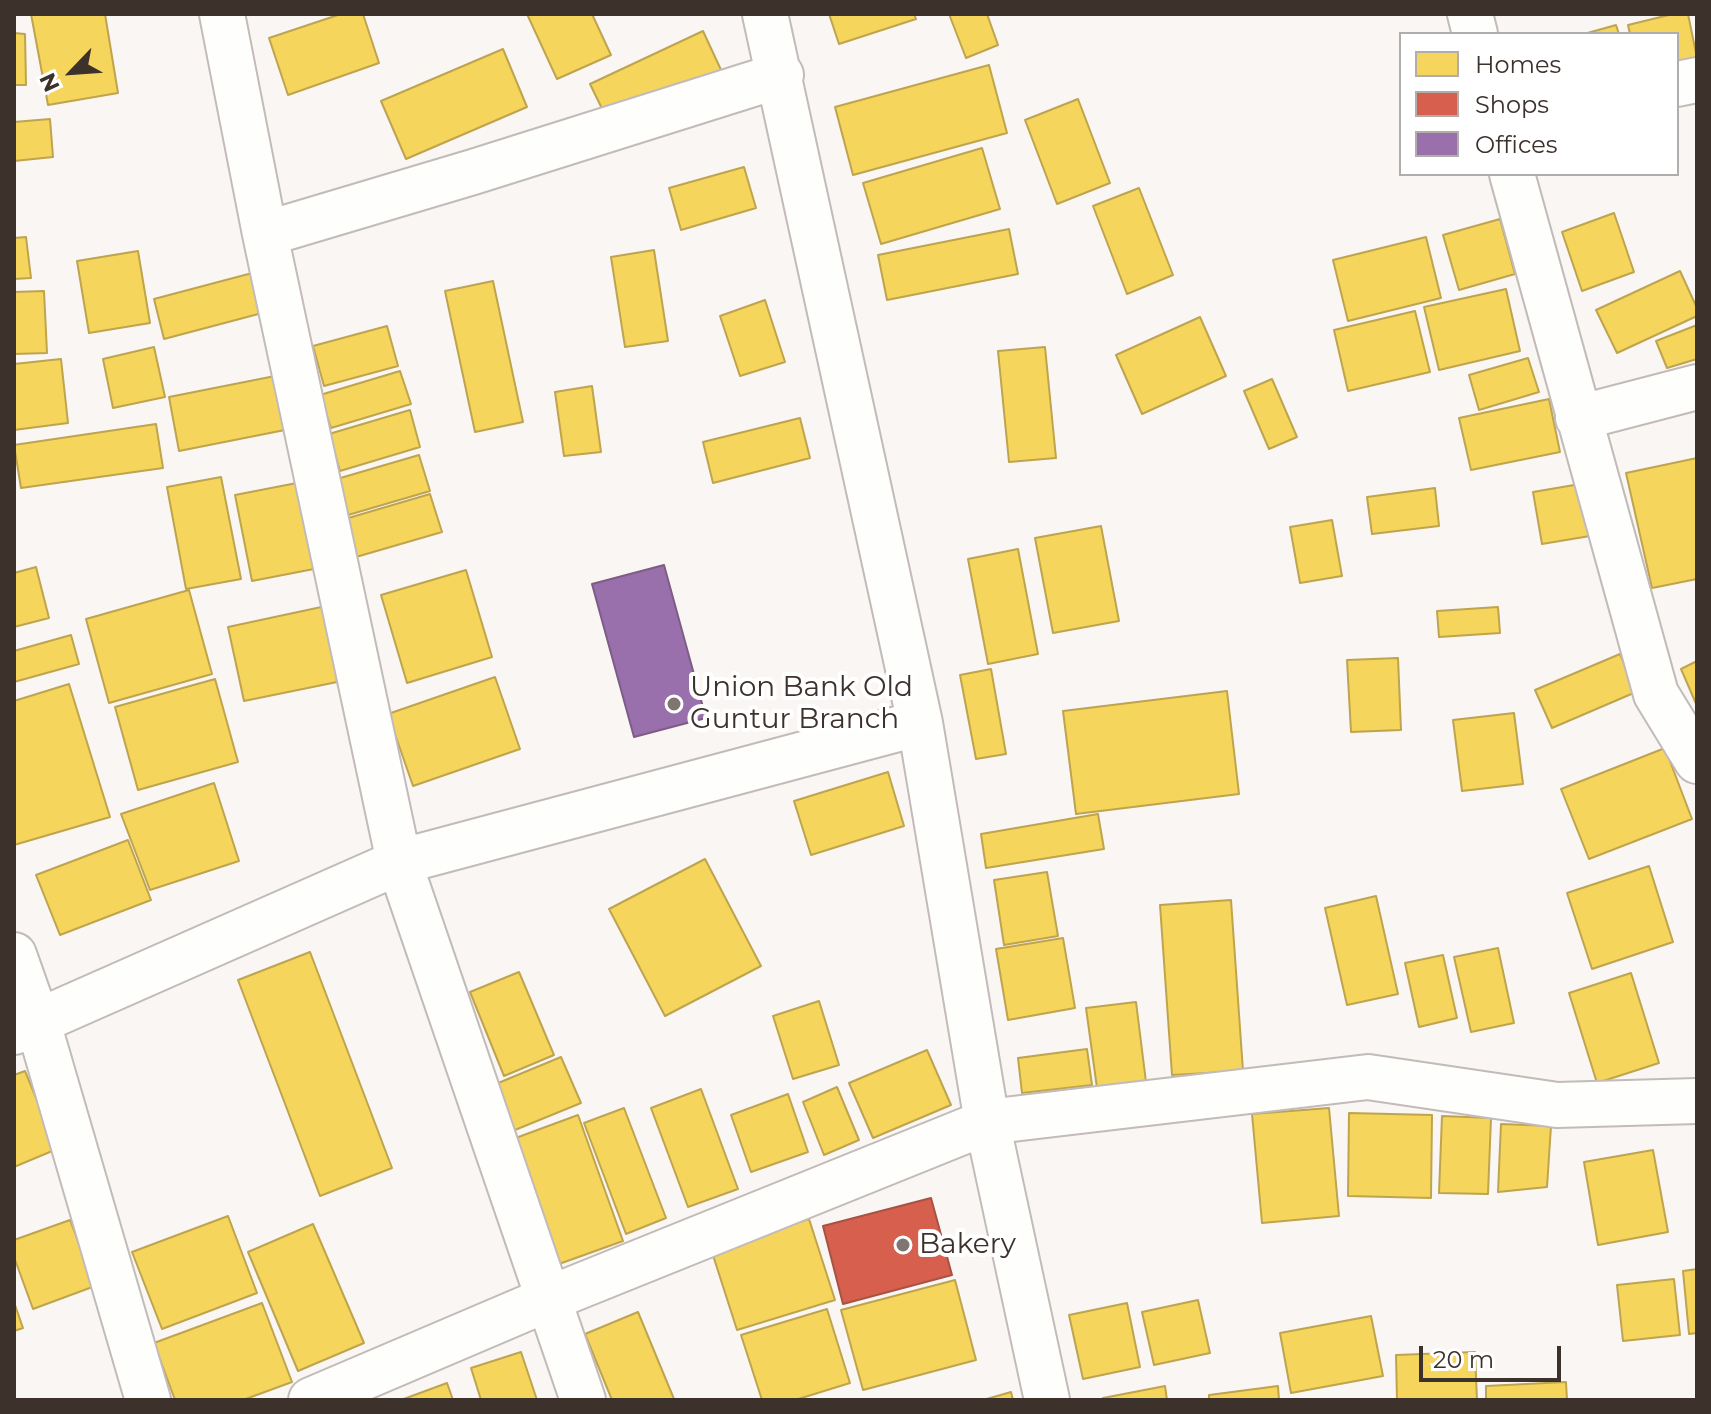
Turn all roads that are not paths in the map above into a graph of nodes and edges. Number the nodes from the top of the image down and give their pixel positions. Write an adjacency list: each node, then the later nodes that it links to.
1 (222, 14): 5 (street)
2 (765, 14): 3 (street)
3 (781, 75): 5 (street); 8 (street)
4 (1513, 176): 7 (street)
5 (265, 234): 10 (street)
6 (1697, 387): 7 (street)
7 (1578, 418): 9 (street)
8 (920, 723): 10 (street); 14 (street)
9 (1697, 761)
10 (399, 862): 12 (street); 15 (street)
11 (14, 955): 12 (street)
12 (26, 1027): 16 (street)
13 (1697, 1101): 14 (street)
14 (987, 1122): 15 (street); 19 (street)
15 (548, 1299): 17 (street); 18 (street)
16 (148, 1400)
17 (311, 1400)
18 (583, 1400)
19 (1047, 1400)

